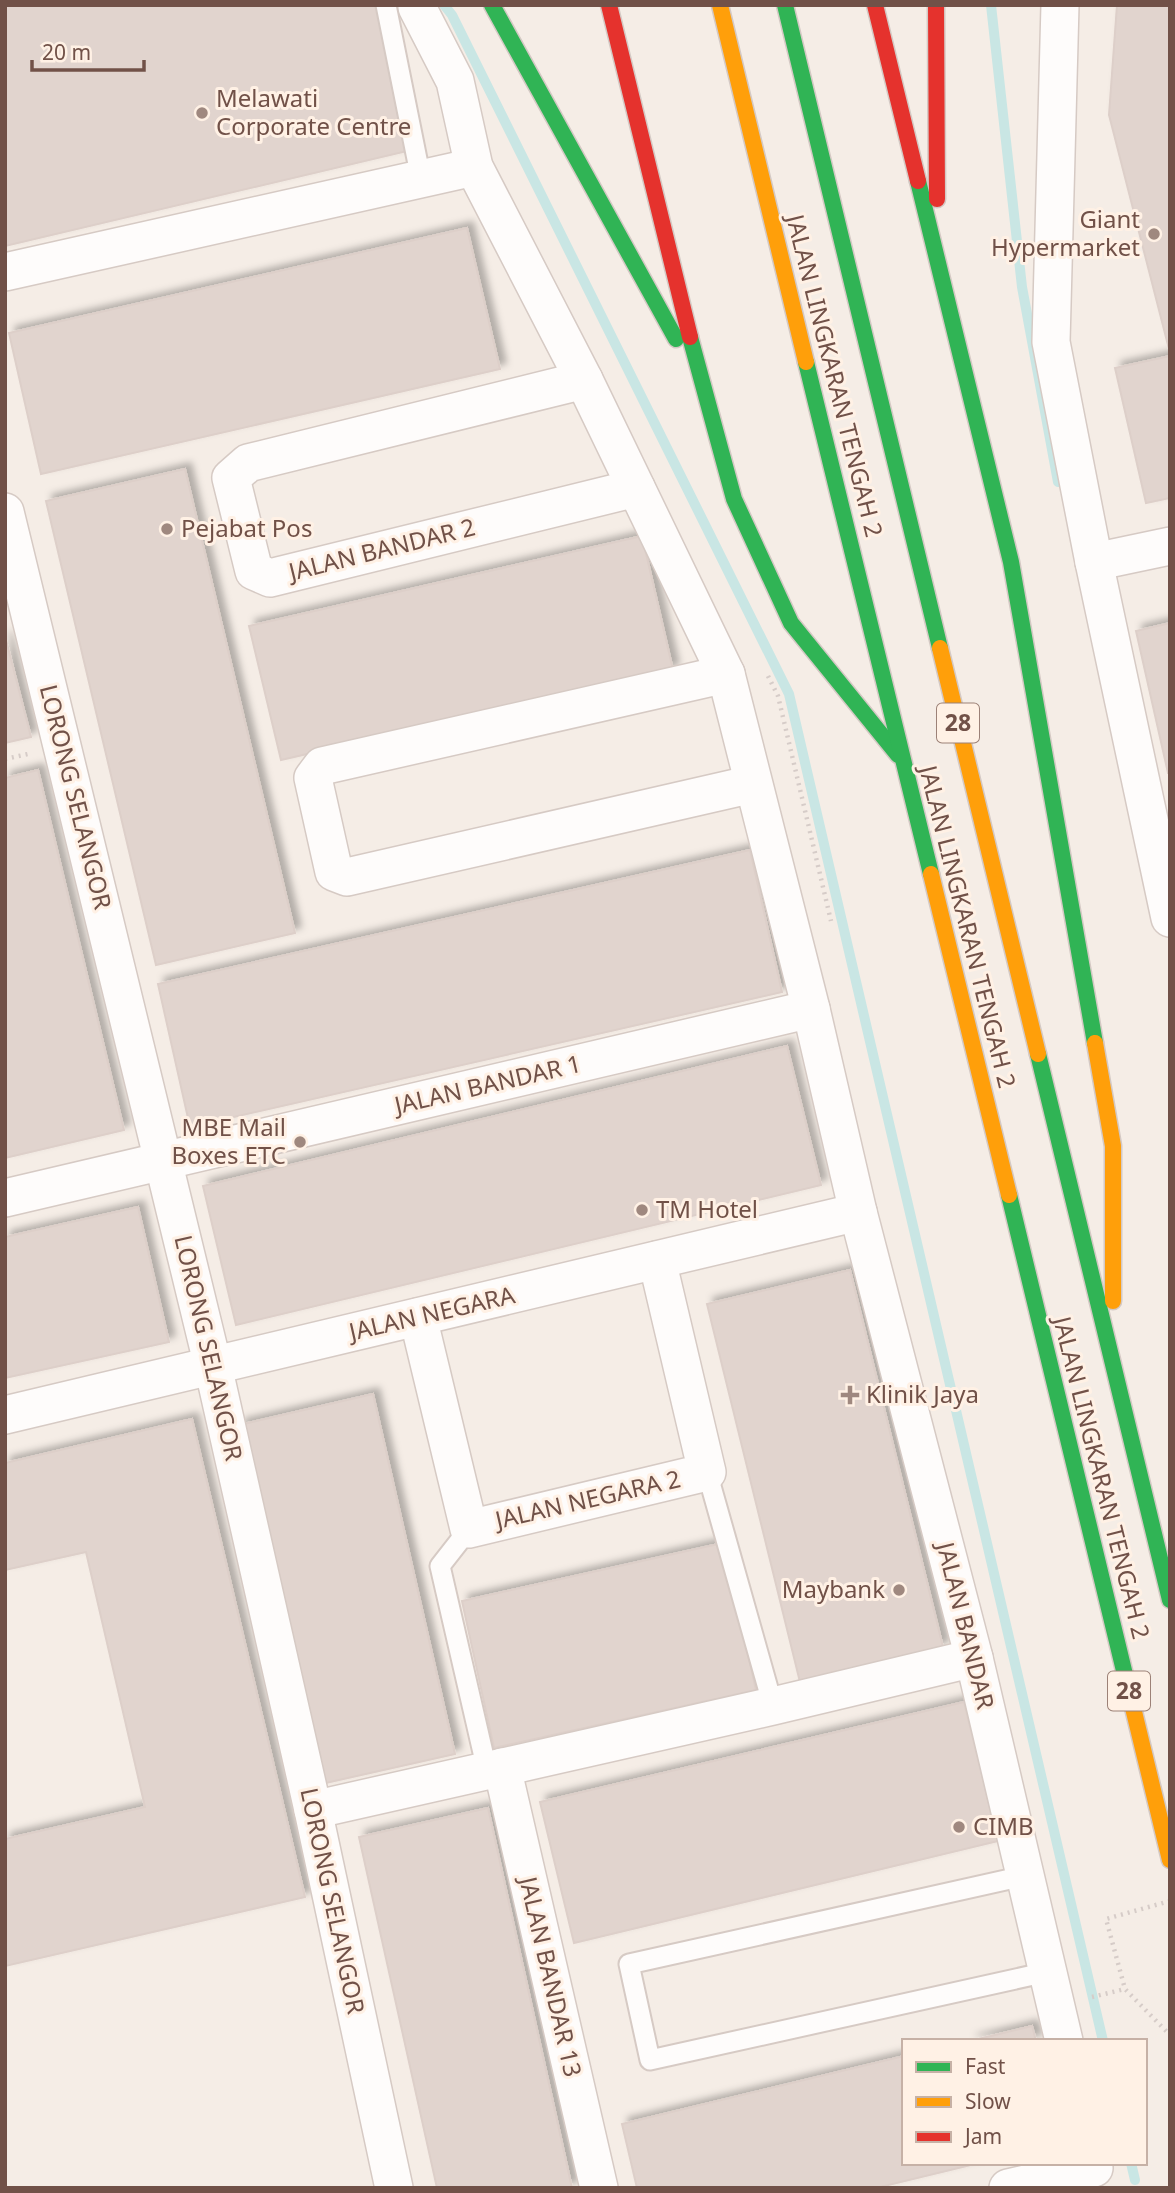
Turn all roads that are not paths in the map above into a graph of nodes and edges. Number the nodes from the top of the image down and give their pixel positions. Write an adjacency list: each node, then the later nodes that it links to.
1 (492, 5): 14 (highway)
2 (611, 5): 14 (highway)
3 (720, 5): 20 (highway, JALAN LINGKARAN TENGAH 2 / 28)
4 (785, 5): 30 (highway, JALAN LINGKARAN TENGAH 2 / 28)
5 (874, 5): 11 (highway)
6 (936, 5): 11 (highway)
7 (1060, 5): 18 (street)
8 (401, 6): 9 (street, JALAN BANDAR); 10 (lane)
9 (474, 167): 10 (street); 13 (street, JALAN BANDAR)
10 (421, 179): 12 (street)
11 (937, 261): 30 (highway)
12 (5, 272)
13 (584, 380): 15 (street, JALAN BANDAR); 15 (street, JALAN BANDAR 2)
14 (701, 384): 20 (highway)
15 (636, 488): 19 (street, JALAN BANDAR)
16 (5, 512): 24 (street, LORONG SELANGOR)
17 (1170, 546): 18 (street)
18 (1094, 562): 22 (street)
19 (726, 674): 21 (street, JALAN BANDAR); 21 (street)
20 (904, 762): 39 (highway, JALAN LINGKARAN TENGAH 2 / 28)
21 (753, 785): 23 (street, JALAN BANDAR)
22 (1170, 918)
23 (811, 1009): 24 (street, JALAN BANDAR 1); 26 (street, JALAN BANDAR)
24 (164, 1161): 25 (street, JALAN BANDAR 1); 29 (street, LORONG SELANGOR)
25 (5, 1198)
26 (858, 1212): 27 (street, JALAN NEGARA); 35 (street, JALAN BANDAR)
27 (657, 1260): 28 (street, JALAN NEGARA); 32 (street, JALAN NEGARA 2)
28 (418, 1317): 29 (street, JALAN NEGARA); 33 (street, JALAN NEGARA 2)
29 (213, 1366): 31 (street, JALAN NEGARA); 38 (street, LORONG SELANGOR)
30 (1114, 1367): 34 (highway, JALAN LINGKARAN TENGAH 2 / 28)
31 (5, 1415)
32 (707, 1472): 33 (street, JALAN NEGARA 2); 36 (lane)
33 (469, 1529): 37 (lane)
34 (1170, 1600)
35 (974, 1658): 36 (street); 40 (street, JALAN BANDAR)
36 (773, 1706): 37 (street)
37 (494, 1769): 38 (street); 46 (street, JALAN BANDAR 13)
38 (313, 1810): 45 (street, LORONG SELANGOR)
39 (1170, 1860)
40 (1024, 1876): 41 (street, JALAN BANDAR); 41 (lane)
41 (1047, 1972): 42 (street, JALAN BANDAR)
42 (1064, 2039)
43 (1095, 2173): 44 (street)
44 (1046, 2183): 47 (street)
45 (394, 2188)
46 (598, 2188)
47 (1009, 2188)

